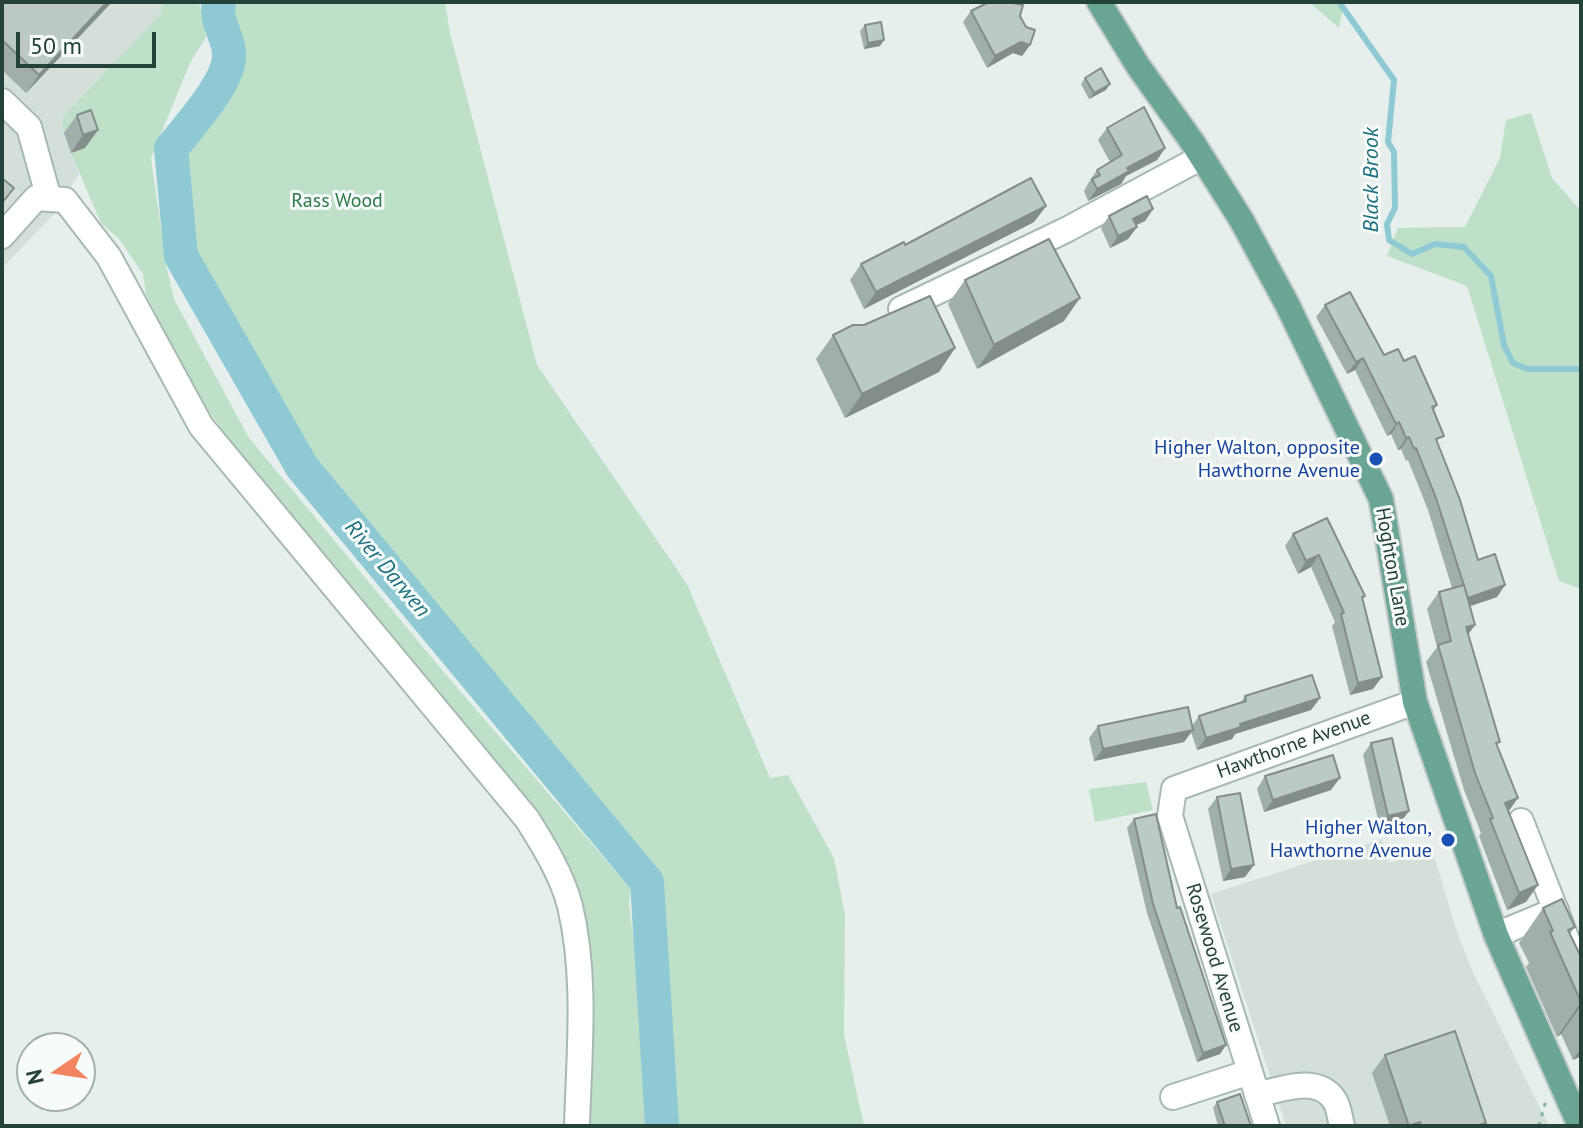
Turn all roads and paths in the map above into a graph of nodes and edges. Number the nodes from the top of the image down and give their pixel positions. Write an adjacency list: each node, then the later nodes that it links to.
1 (1099, 2): 3 (main road, Hoghton Lane)
2 (2, 101): 4 (street)
3 (1202, 157): 6 (street); 7 (main road, Hoghton Lane)
4 (49, 199): 5 (street); 15 (street)
5 (2, 236)
6 (881, 318)
7 (1415, 702): 8 (street, Hawthorne Avenue); 11 (main road, Hoghton Lane)
8 (1174, 789): 13 (street, Rosewood Avenue)
9 (1521, 821): 10 (street)
10 (1556, 910): 11 (street); 12 (street)
11 (1496, 935): 18 (main road, Hoghton Lane)
12 (1581, 976)
13 (1254, 1084): 14 (street); 16 (street, Rosewood Avenue); 17 (street)
14 (1173, 1097)
15 (577, 1126)
16 (1267, 1126)
17 (1342, 1126)
18 (1580, 1126)

